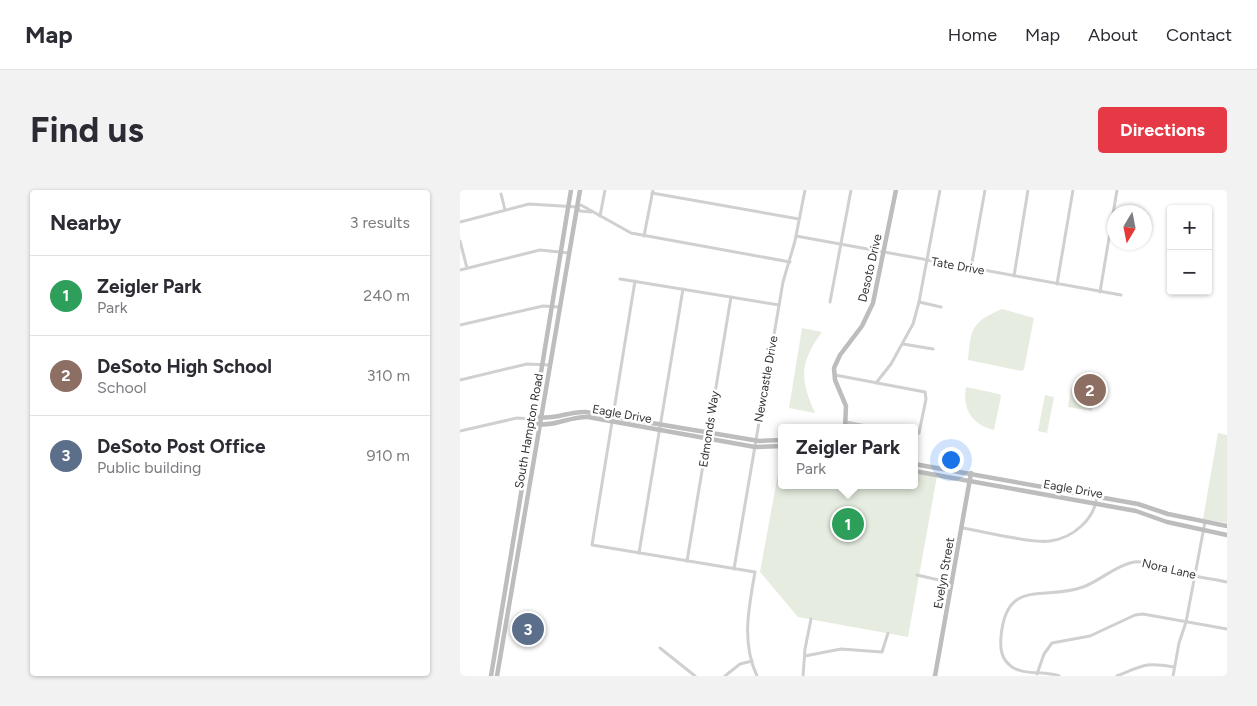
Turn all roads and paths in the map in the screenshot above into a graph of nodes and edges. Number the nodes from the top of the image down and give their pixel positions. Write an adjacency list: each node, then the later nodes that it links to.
1 (571, 190): 14 (street, South Hampton Road)
2 (580, 190): 15 (street, South Hampton Road)
3 (605, 190): 17 (street)
4 (804, 190): 18 (street, Newcastle Drive)
5 (851, 190): 23 (street)
6 (896, 190): 26 (street, Desoto Drive)
7 (940, 190): 27 (street)
8 (985, 190): 30 (street)
9 (1028, 190): 32 (street)
10 (1074, 190): 35 (street)
11 (1117, 190): 37 (street)
12 (652, 192): 18 (street); 20 (street)
13 (501, 194): 16 (street)
14 (569, 206): 15 (street); 16 (street); 24 (street, South Hampton Road)
15 (577, 207): 17 (street); 25 (street, South Hampton Road)
16 (505, 210): 19 (street)
17 (600, 216): 20 (street)
18 (799, 220): 21 (street, Newcastle Drive)
19 (460, 222)
20 (644, 236): 28 (street)
21 (796, 236): 23 (street, Tate Drive); 28 (street, Newcastle Drive)
22 (460, 241): 29 (street)
23 (841, 244): 26 (street, Tate Drive); 40 (street)
24 (561, 251): 25 (street); 29 (street); 43 (street, South Hampton Road)
25 (569, 253): 45 (street, South Hampton Road)
26 (885, 253): 27 (street, Tate Drive); 51 (street, Desoto Drive)
27 (928, 260): 30 (street, Tate Drive); 41 (street)
28 (790, 262): 42 (street, Newcastle Drive)
29 (467, 268): 31 (street)
30 (971, 268): 32 (street, Tate Drive)
31 (460, 270)
32 (1014, 276): 35 (street, Tate Drive)
33 (620, 279): 34 (street)
34 (635, 281): 36 (street); 54 (street)
35 (1057, 284): 37 (street, Tate Drive)
36 (683, 289): 39 (street); 60 (street)
37 (1100, 292): 38 (street, Tate Drive)
38 (1120, 296)
39 (731, 297): 42 (street); 64 (street, Edmonds Way)
40 (830, 302)
41 (920, 302): 44 (street); 47 (street)
42 (779, 305): 67 (street, Newcastle Drive)
43 (552, 307): 45 (street); 46 (street); 49 (street, South Hampton Road)
44 (941, 307)
45 (560, 308): 50 (street, South Hampton Road)
46 (460, 325)
47 (904, 344): 48 (street); 53 (street)
48 (933, 349)
49 (542, 364): 50 (street); 52 (street); 56 (street, South Hampton Road)
50 (550, 365): 55 (street, South Hampton Road)
51 (834, 375): 53 (street); 58 (street)
52 (460, 380)
53 (876, 383): 65 (street)
54 (613, 416): 55 (street, Eagle Drive); 57 (street); 60 (street, Eagle Drive)
55 (540, 417): 56 (street, Eagle Drive); 59 (street, South Hampton Road)
56 (534, 420): 59 (street); 63 (street); 78 (street, South Hampton Road)
57 (612, 422): 59 (street, Eagle Drive); 62 (street, Eagle Drive); 88 (street)
58 (846, 422): 61 (street)
59 (539, 424): 79 (street, South Hampton Road)
60 (660, 424): 62 (street); 64 (street, Eagle Drive)
61 (856, 424)
62 (659, 430): 66 (street, Eagle Drive); 88 (street)
63 (460, 431)
64 (708, 432): 66 (street, Edmonds Way); 67 (street, Eagle Drive)
65 (918, 433)
66 (707, 439): 70 (street, Eagle Drive); 89 (street, Edmonds Way)
67 (756, 440): 68 (street, Eagle Drive); 70 (street, Newcastle Drive)
68 (778, 443)
69 (778, 444): 70 (street, Eagle Drive)
70 (755, 447): 92 (street, Newcastle Drive)
71 (918, 465): 72 (street, Eagle Drive)
72 (934, 467): 74 (street, Eagle Drive); 75 (street)
73 (918, 472): 75 (street, Eagle Drive)
74 (971, 473): 76 (street, Evelyn Street); 77 (street, Eagle Drive)
75 (933, 474): 76 (street, Eagle Drive)
76 (970, 481): 80 (street, Eagle Drive); 85 (street, Evelyn Street)
77 (1031, 484): 80 (street); 81 (street, Eagle Drive)
78 (522, 490): 79 (street); 90 (street, South Hampton Road)
79 (528, 491): 91 (street, South Hampton Road)
80 (1030, 492): 82 (street, Eagle Drive)
81 (1097, 496): 82 (street); 83 (street, Eagle Drive)
82 (1096, 504): 85 (street); 86 (street, Eagle Drive)
83 (1205, 522): 84 (street, Eagle Drive); 86 (street)
84 (1227, 526)
85 (962, 528): 96 (street, Evelyn Street)
86 (1203, 530): 87 (street, Eagle Drive); 94 (street)
87 (1227, 535)
88 (639, 553): 89 (street)
89 (687, 561): 92 (street)
90 (510, 563): 91 (street); 97 (street, South Hampton Road)
91 (516, 564): 98 (street, South Hampton Road)
92 (734, 569): 107 (street)
93 (917, 575): 96 (street)
94 (1194, 576): 95 (street, Nora Lane); 100 (street); 109 (street, Nora Lane)
95 (1227, 582)
96 (953, 583): 116 (street, Evelyn Street)
97 (505, 594): 98 (street); 104 (street, South Hampton Road)
98 (511, 595): 105 (street, South Hampton Road)
99 (810, 619): 106 (street)
100 (1186, 622): 101 (street); 108 (street); 109 (street)
101 (1227, 629)
102 (888, 633): 106 (street)
103 (660, 648): 112 (street)
104 (496, 651): 105 (street); 110 (street, South Hampton Road)
105 (501, 652): 111 (street, South Hampton Road)
106 (805, 656): 115 (street)
107 (752, 661): 113 (street); 114 (street)
108 (1174, 667): 118 (street); 119 (street)
109 (1037, 674): 117 (street)
110 (491, 676)
111 (497, 676)
112 (695, 676)
113 (724, 676)
114 (757, 676)
115 (803, 676)
116 (936, 676)
117 (1060, 676)
118 (1117, 676)
119 (1173, 676)

